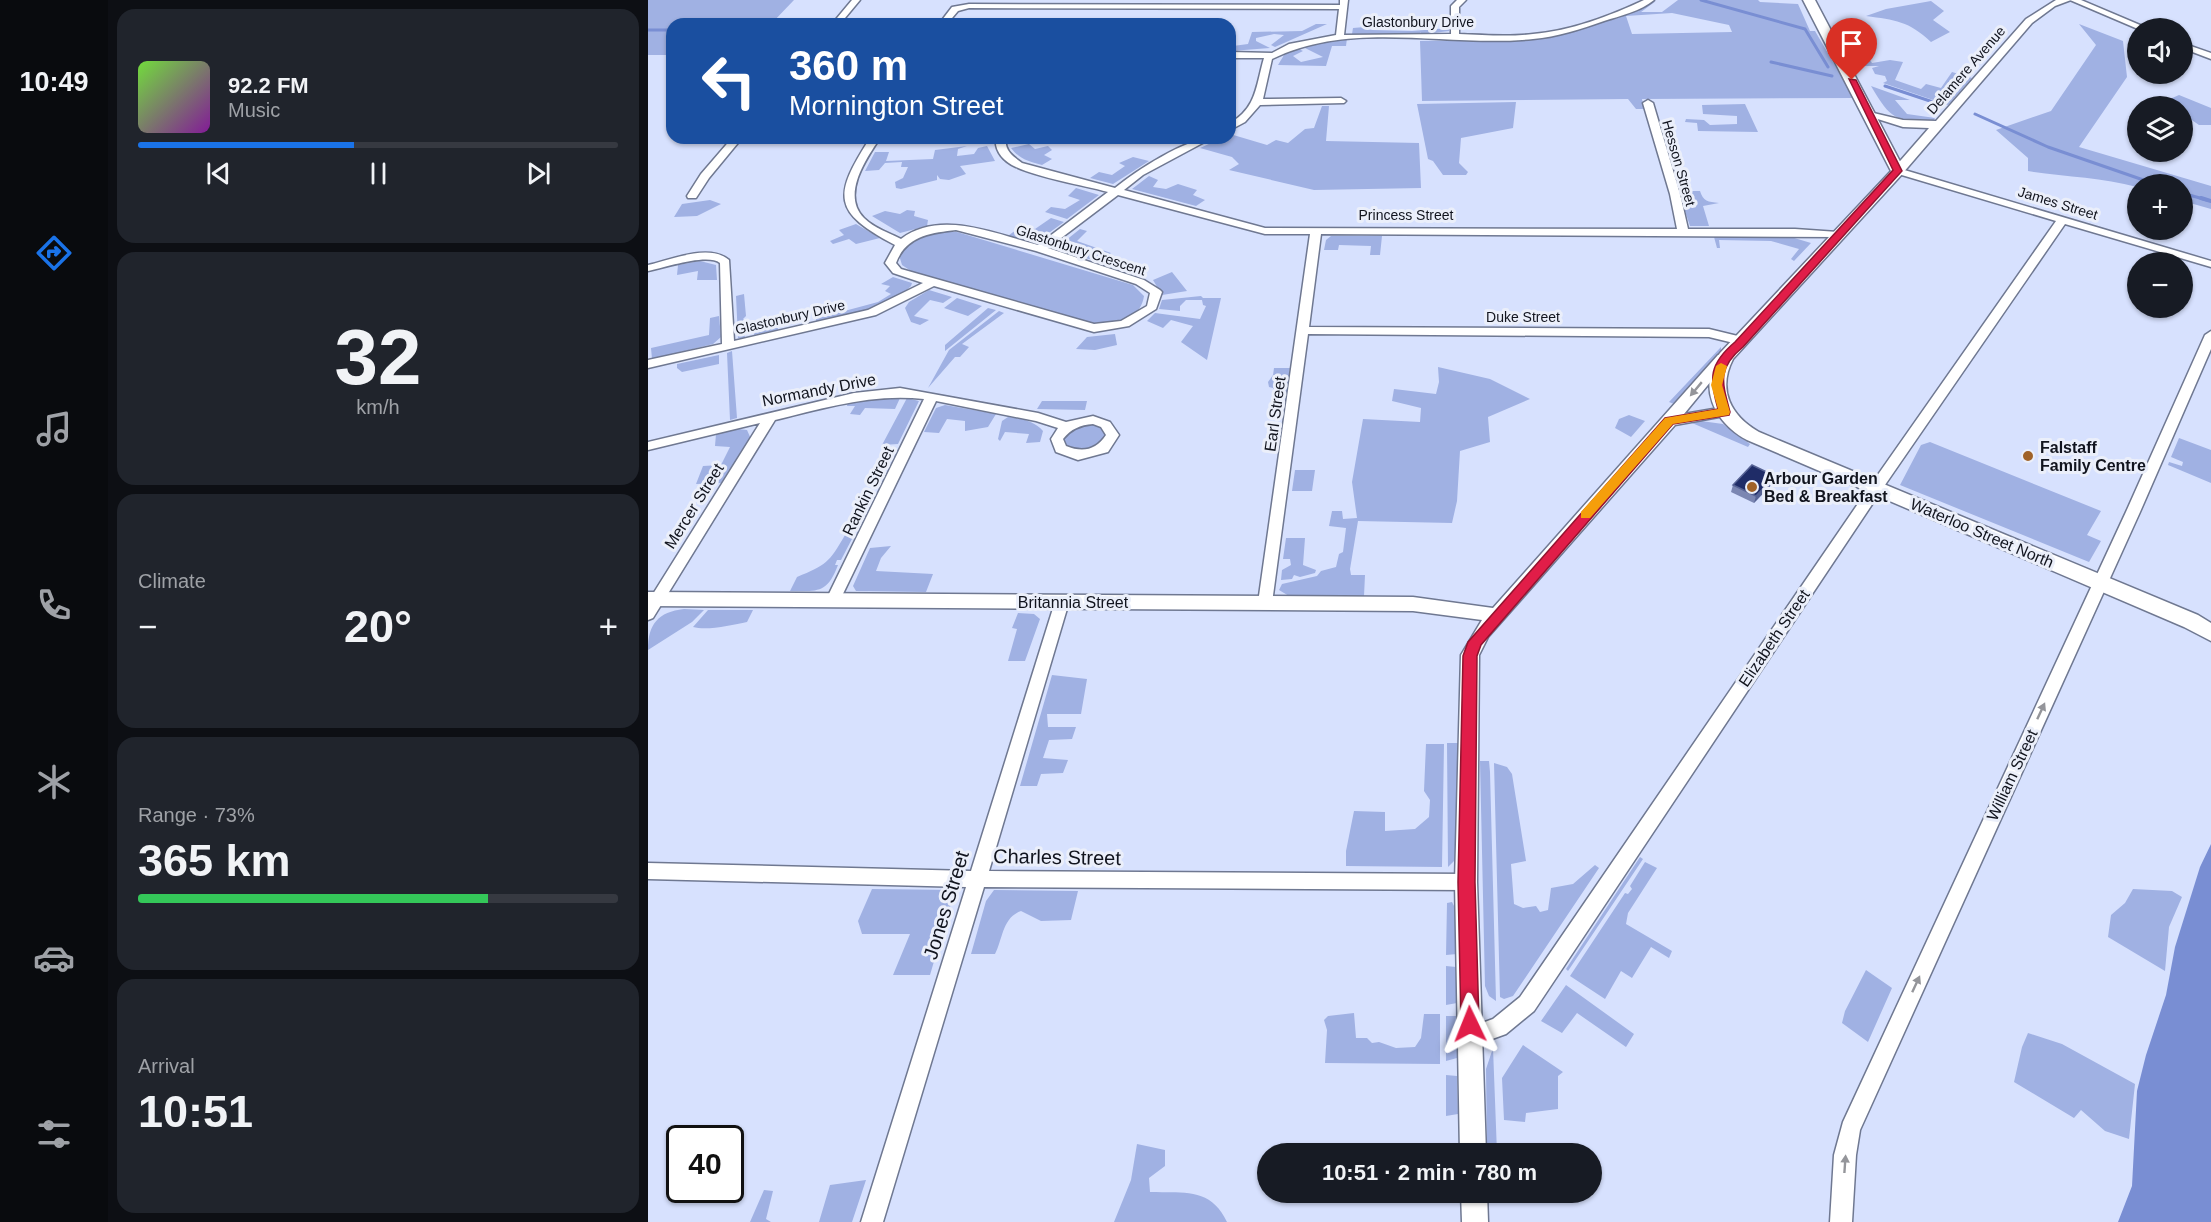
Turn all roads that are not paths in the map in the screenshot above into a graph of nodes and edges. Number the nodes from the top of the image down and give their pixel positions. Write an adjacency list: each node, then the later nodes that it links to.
1 (856, 0): 8 (street)
2 (1462, 0): 12 (street)
3 (1650, 0): 12 (street, Glastonbury Drive)
4 (1809, 0): 20 (main road)
5 (2066, 0): 22 (street, Delamere Avenue)
6 (2074, 0): 10 (street)
7 (1343, 4): 9 (street); 11 (street)
8 (841, 18)
9 (948, 18)
10 (2127, 22)
11 (1340, 36): 12 (street, Glastonbury Drive); 15 (street, Glastonbury Drive)
12 (1455, 37)
13 (2193, 49): 16 (street)
14 (1236, 55): 15 (street)
15 (1272, 55): 18 (street)
16 (2211, 56)
17 (1341, 101): 18 (street)
18 (1260, 102): 21 (street)
19 (1648, 103): 33 (street, Hesson Street)
20 (1872, 118): 22 (street); 23 (street); 28 (main road)
21 (1236, 123)
22 (1938, 124): 23 (street, Delamere Avenue)
23 (1928, 136): 28 (street, Delamere Avenue)
24 (732, 144): 30 (street)
25 (872, 144): 35 (street)
26 (1000, 144): 29 (street, Princess Street)
27 (1195, 144): 29 (street)
28 (1898, 171): 31 (street, James Street); 34 (main road)
29 (1115, 192): 32 (street, Princess Street); 36 (street)
30 (692, 196)
31 (2062, 220): 37 (street, James Street); 52 (street, Elizabeth Street)
32 (1316, 230): 33 (street, Princess Street); 40 (street, Earl Street)
33 (1683, 232): 34 (street, Princess Street)
34 (1838, 235): 42 (main road)
35 (900, 243): 36 (street, Glastonbury Crescent); 39 (street, Glastonbury Crescent)
36 (1040, 249): 39 (street, Glastonbury Crescent)
37 (2211, 264)
38 (648, 268): 43 (street)
39 (933, 282): 43 (street, Glastonbury Drive)
40 (1303, 330): 42 (street, Duke Street); 57 (street, Earl Street)
41 (2211, 335): 53 (street, William Street)
42 (1742, 341): 44 (main road)
43 (728, 347): 45 (street, Glastonbury Drive)
44 (1723, 358): 47 (main road); 49 (street, one-way to 49)
45 (648, 364)
46 (932, 396): 48 (street, Normandy Drive); 50 (street, Normandy Drive); 55 (street, Rankin Street)
47 (1725, 412): 49 (street); 52 (main road, Waterloo Street North)
48 (771, 416): 51 (street, Normandy Drive); 54 (street, Mercer Street)
49 (1670, 421): 59 (street)
50 (1066, 427)
51 (648, 446)
52 (1876, 488): 53 (main road, Waterloo Street North); 64 (street, Elizabeth Street)
53 (2100, 583): 60 (main road, Waterloo Street North); 69 (street, William Street, one-way to 53)
54 (653, 599): 55 (street, Britannia Street); 58 (street, Mercer Street)
55 (833, 600): 56 (street, Britannia Street)
56 (1062, 602): 57 (street, Britannia Street); 62 (street, Jones Street)
57 (1265, 603): 59 (street, Britannia Street)
58 (648, 614)
59 (1496, 615): 63 (street)
60 (2211, 633)
61 (648, 871): 62 (street, Charles Street)
62 (977, 879): 63 (street, Charles Street); 67 (street, Jones Street)
63 (1466, 882): 64 (street)
64 (1470, 1037): 65 (street)
65 (1473, 1143)
66 (1474, 1203): 68 (street)
67 (872, 1222)
68 (1475, 1222)
69 (1841, 1222)

